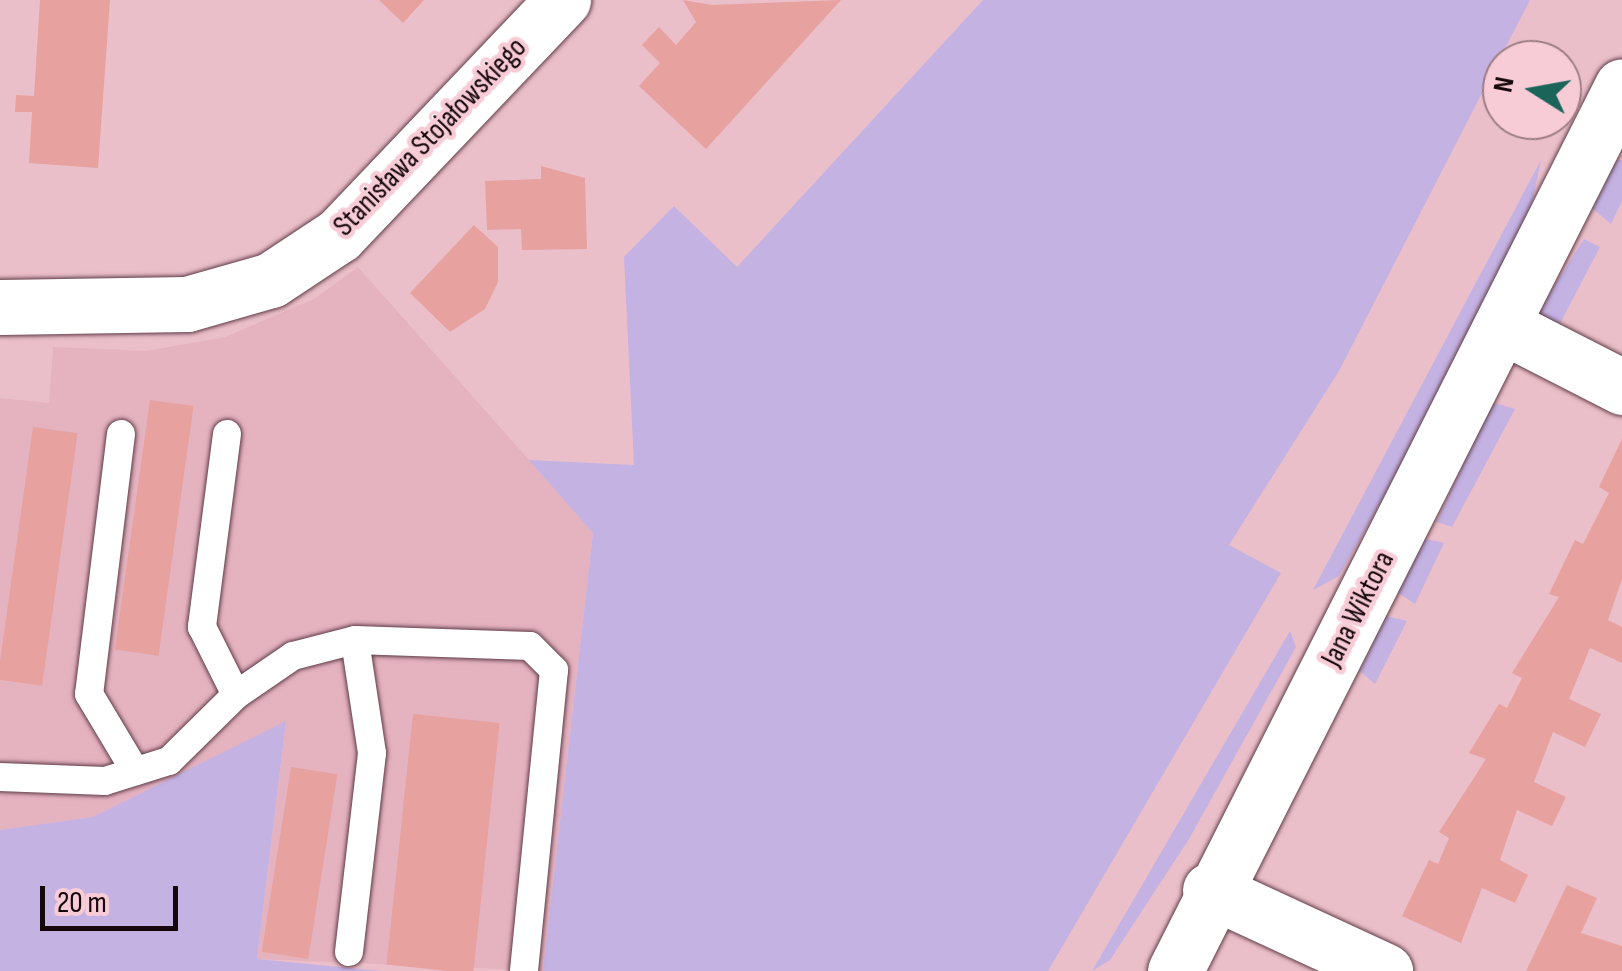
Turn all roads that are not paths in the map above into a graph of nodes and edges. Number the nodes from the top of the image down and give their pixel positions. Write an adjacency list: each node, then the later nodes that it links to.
1 (563, 0): 3 (street, Stanisława Stojałowskiego)
2 (1622, 86): 4 (street, Jana Wiktora)
3 (0, 307)
4 (1502, 326): 5 (street); 12 (street, Jana Wiktora)
5 (1622, 387)
6 (121, 434): 10 (lane)
7 (227, 434): 9 (lane)
8 (355, 640): 9 (lane); 13 (lane); 14 (lane)
9 (236, 696): 10 (lane)
10 (136, 772): 11 (lane)
11 (0, 777)
12 (1210, 890): 15 (street, Jana Wiktora); 16 (street, Jana Wiktora); 17 (street)
13 (349, 952)
14 (524, 971)
15 (1145, 971)
16 (1175, 971)
17 (1384, 971)

